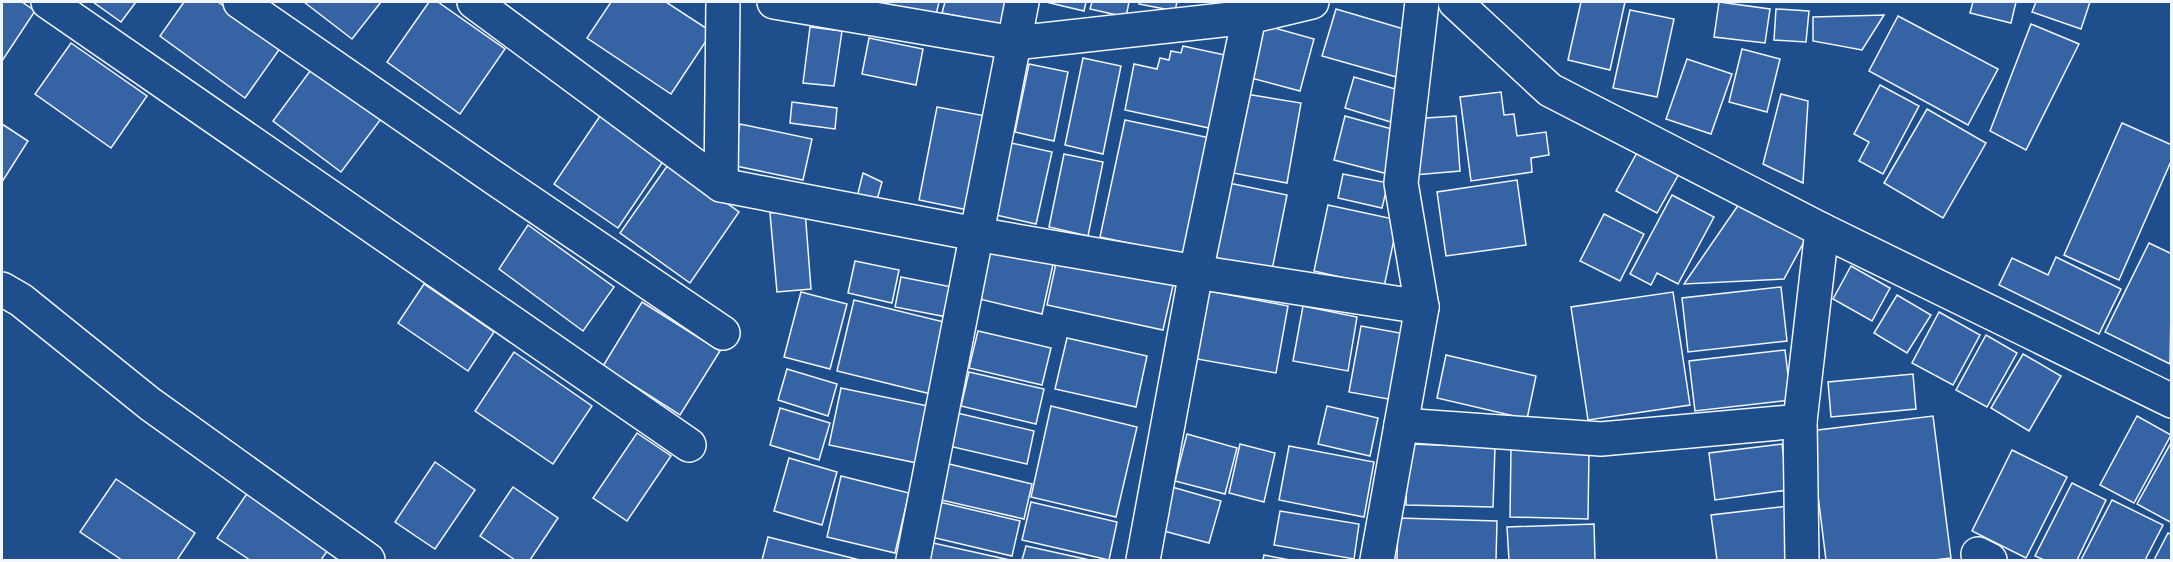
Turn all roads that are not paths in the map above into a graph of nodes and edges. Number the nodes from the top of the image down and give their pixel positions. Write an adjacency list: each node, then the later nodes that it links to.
1 (48, 2): 22 (street)
2 (240, 2): 18 (street)
3 (474, 2): 12 (street)
4 (723, 2): 12 (street)
5 (774, 2): 11 (street)
6 (1022, 2): 11 (street)
7 (1312, 2): 10 (street)
8 (1422, 2): 17 (street)
9 (1455, 2): 13 (street)
10 (1249, 17): 11 (street); 15 (street)
11 (1014, 43): 14 (street)
12 (720, 185): 14 (street)
13 (1822, 230): 19 (street); 20 (street)
14 (976, 234): 15 (street); 24 (street)
15 (1196, 272): 17 (street); 25 (street)
16 (2, 289): 23 (street)
17 (1422, 307): 21 (street)
18 (723, 333)
19 (2172, 401)
20 (1800, 421): 21 (street); 27 (street)
21 (1401, 424): 26 (street)
22 (689, 445)
23 (368, 561)
24 (914, 561)
25 (1143, 561)
26 (1377, 561)
27 (1802, 561)

